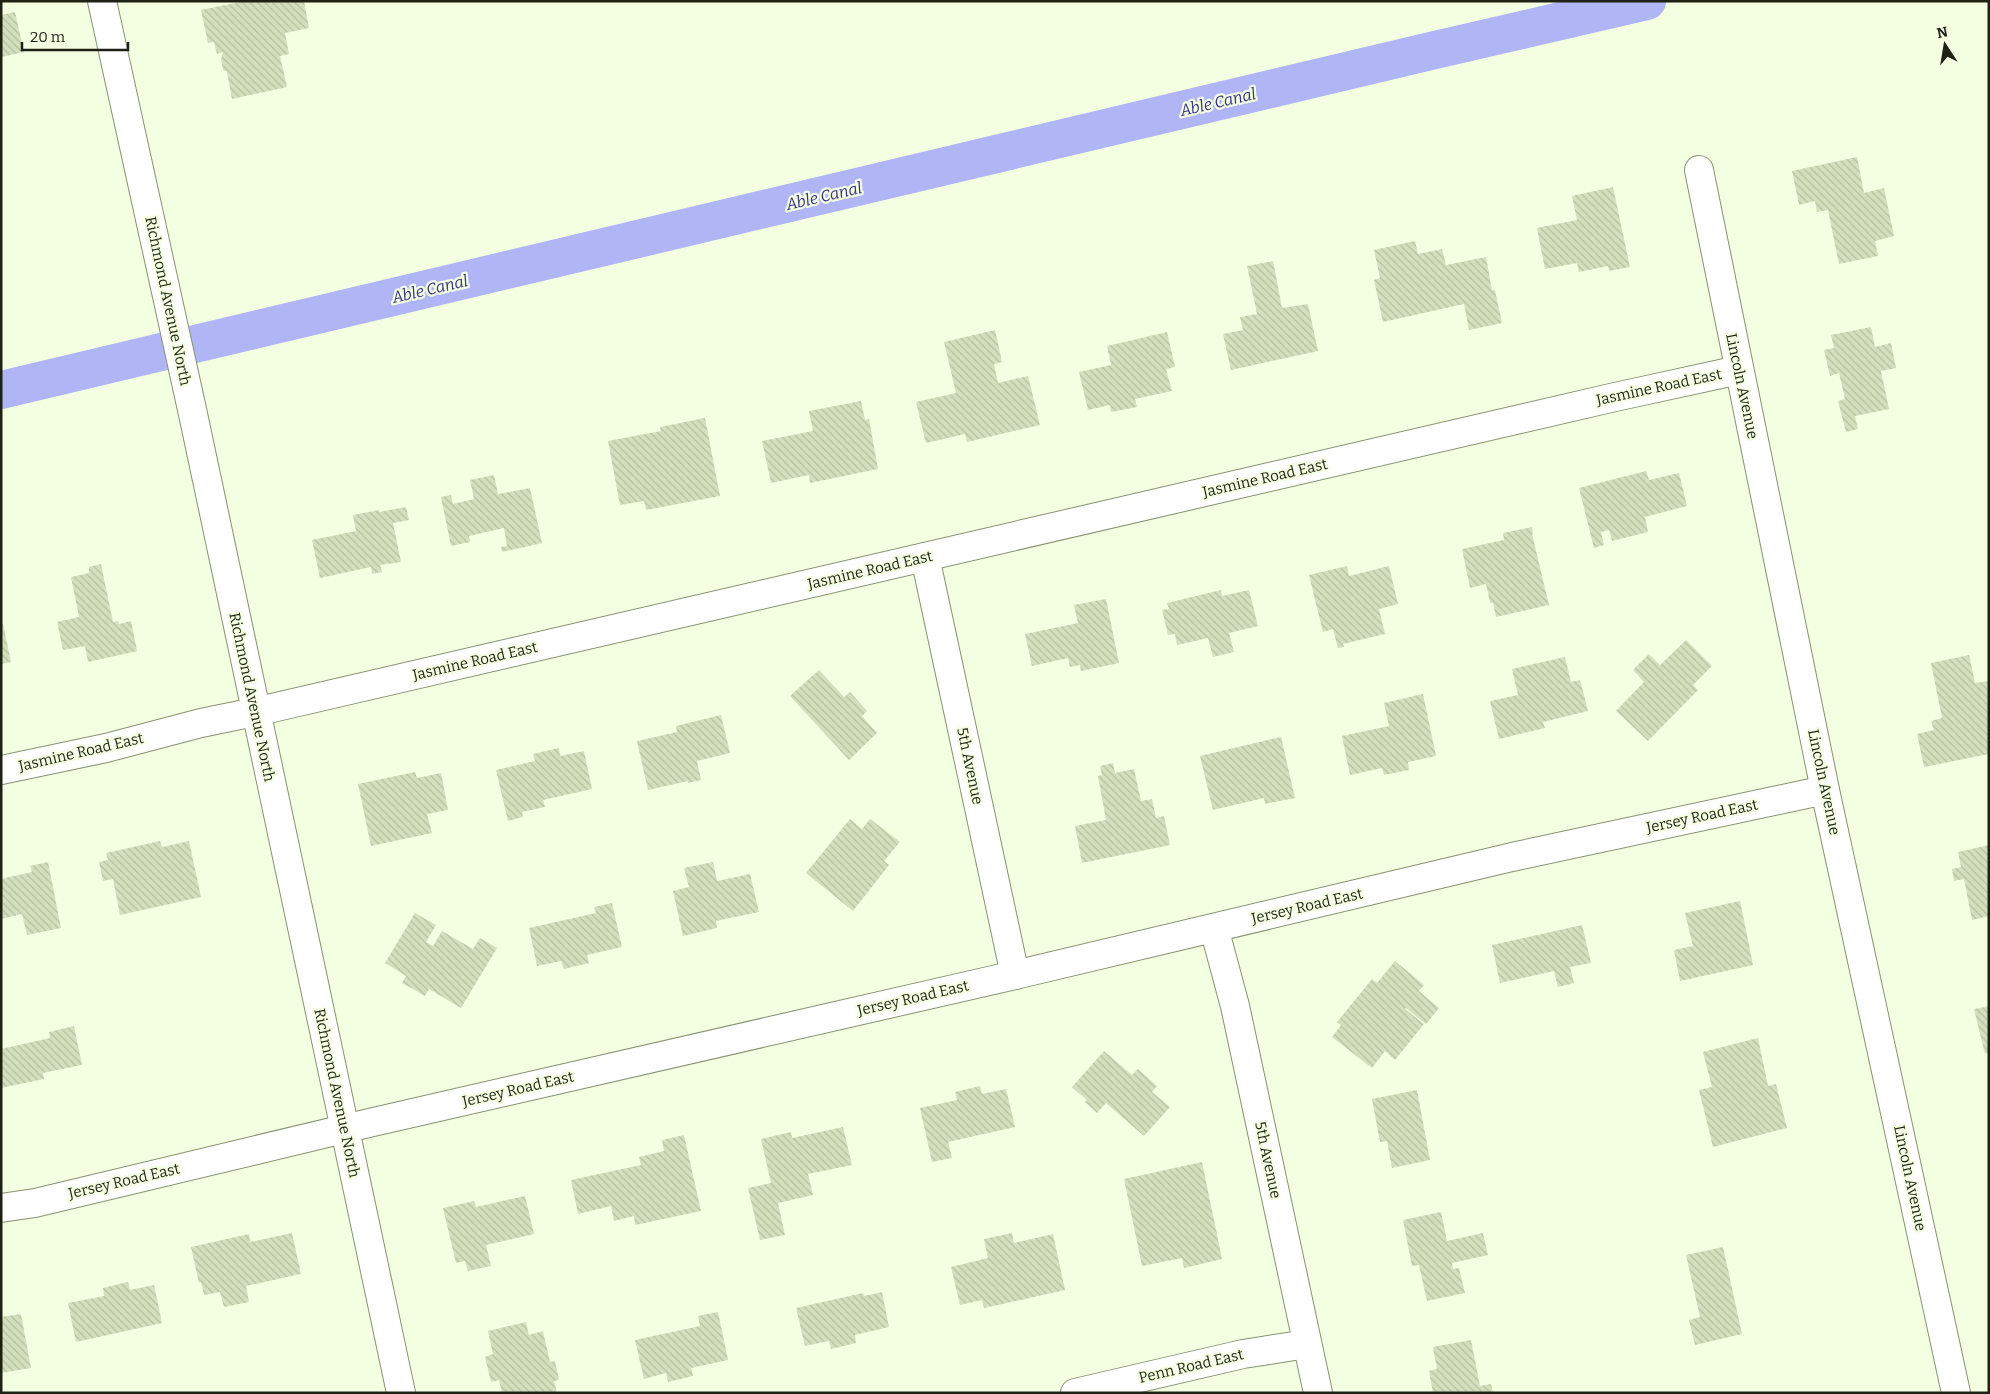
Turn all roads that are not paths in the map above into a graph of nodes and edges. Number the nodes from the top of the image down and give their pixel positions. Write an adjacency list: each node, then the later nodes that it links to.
1 (102, 1): 5 (street, Richmond Avenue North)
2 (1699, 170): 3 (street, Lincoln Avenue)
3 (1739, 370): 4 (street, Jasmine Road East); 7 (street, Lincoln Avenue)
4 (925, 557): 5 (street, Jasmine Road East); 9 (street, 5th Avenue)
5 (255, 712): 6 (street, Jasmine Road East); 10 (street, Richmond Avenue North)
6 (1, 770)
7 (1826, 790): 8 (street, Jersey Road East); 16 (street, Lincoln Avenue)
8 (1214, 928): 9 (street, Jersey Road East); 12 (street, 5th Avenue)
9 (1016, 975): 10 (street, Jersey Road East)
10 (345, 1128): 11 (street, Jersey Road East); 13 (street, Richmond Avenue North)
11 (1, 1208)
12 (1308, 1344): 14 (street, Penn Road East); 15 (street, 5th Avenue)
13 (401, 1393)
14 (1075, 1393)
15 (1318, 1393)
16 (1956, 1393)

